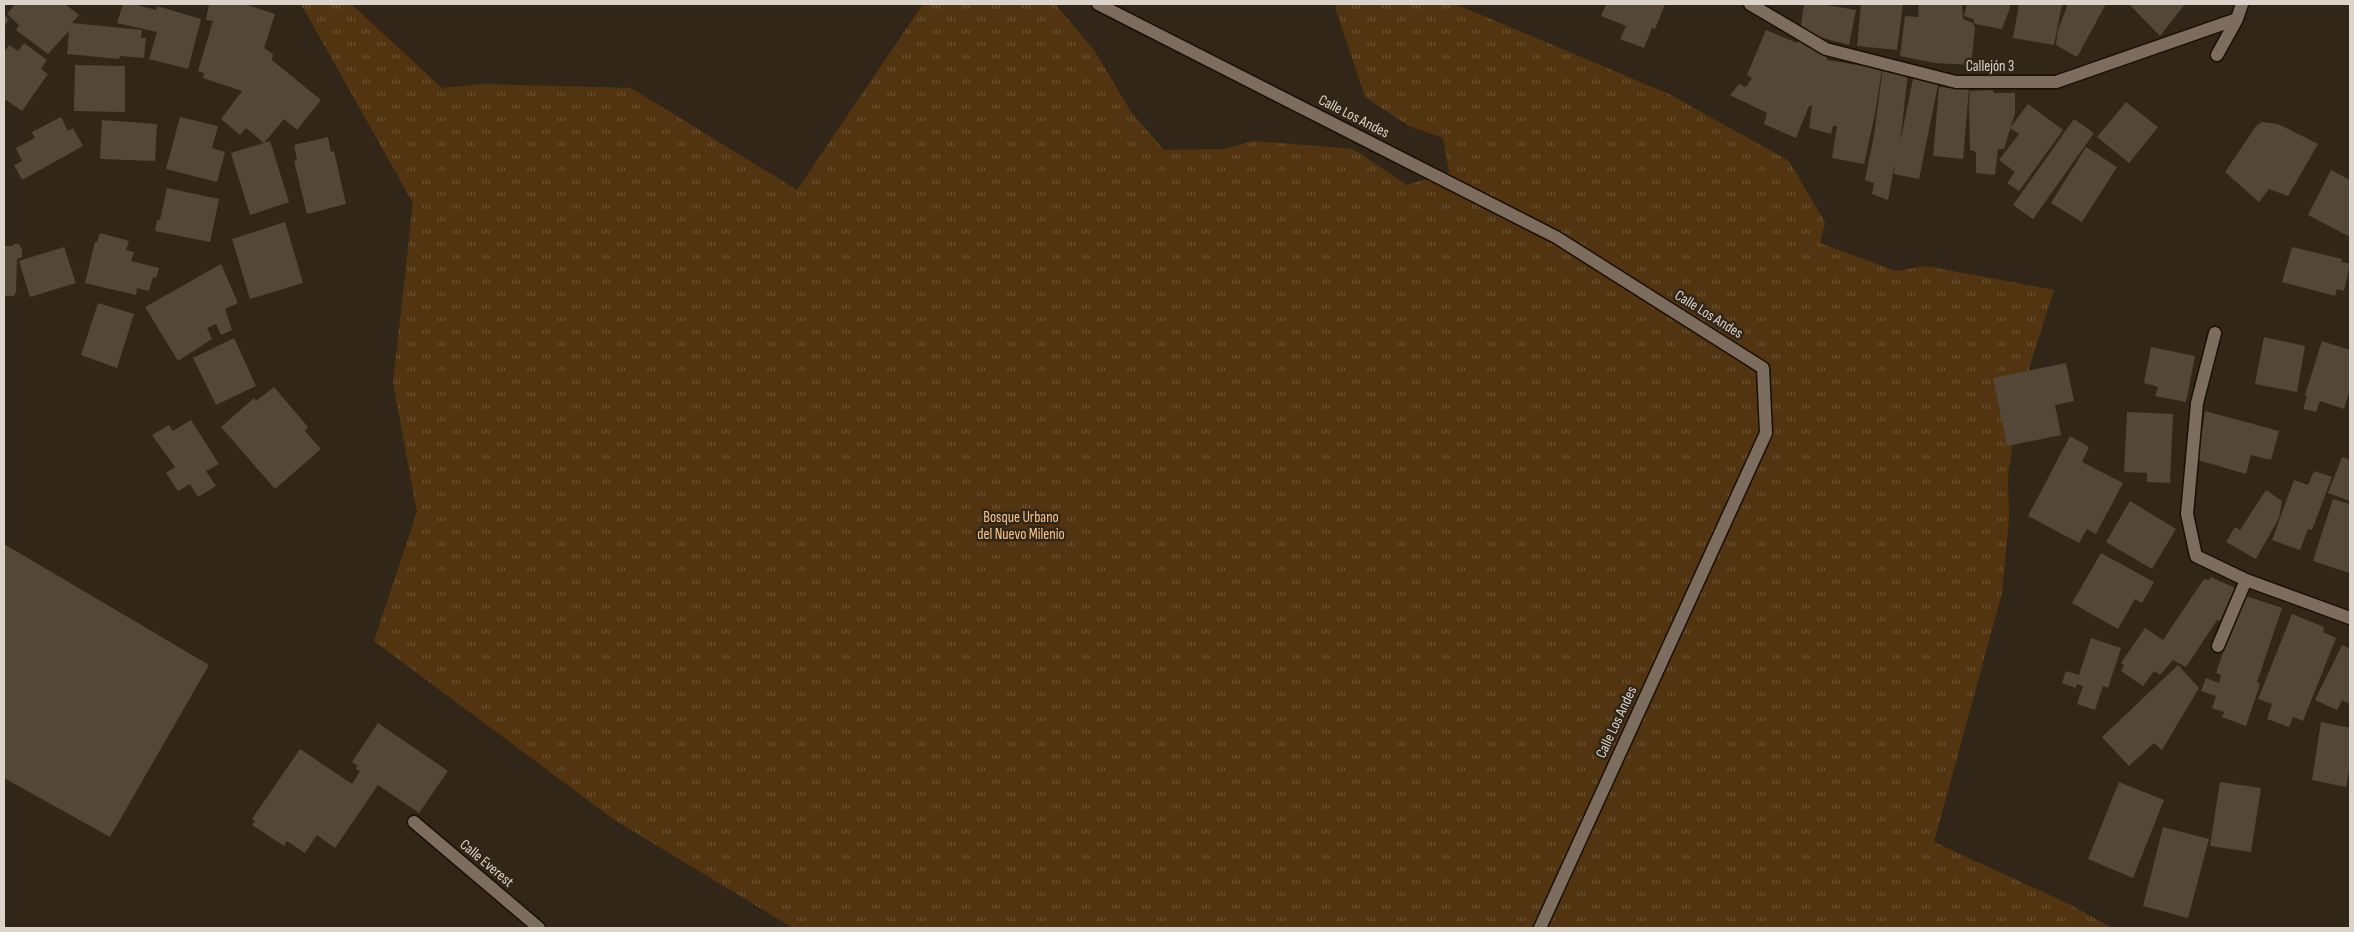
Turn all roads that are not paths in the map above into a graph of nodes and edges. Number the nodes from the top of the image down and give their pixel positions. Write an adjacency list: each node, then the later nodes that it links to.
1 (1098, 4): 12 (street, Calle Los Andes)
2 (1750, 4): 4 (street, Callejón 3)
3 (2242, 4): 4 (street)
4 (2236, 19): 5 (street)
5 (2217, 55)
6 (2215, 333): 7 (street)
7 (2246, 580): 8 (street); 9 (street)
8 (2350, 618)
9 (2218, 646)
10 (414, 822): 11 (street, Calle Everest)
11 (539, 928)
12 (1540, 928)

